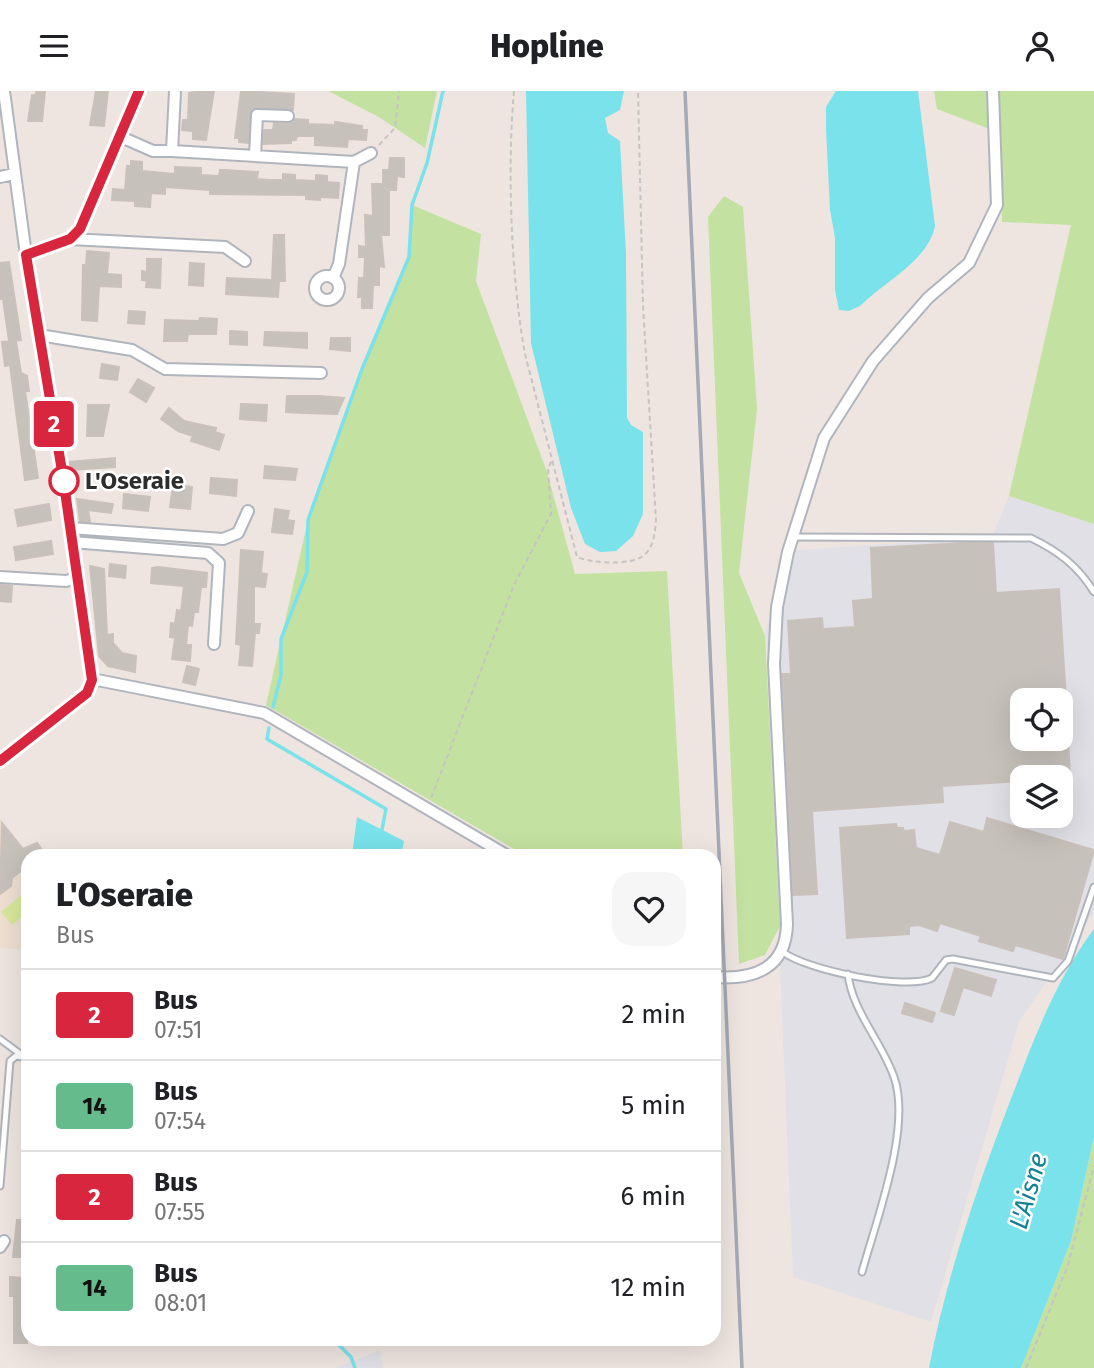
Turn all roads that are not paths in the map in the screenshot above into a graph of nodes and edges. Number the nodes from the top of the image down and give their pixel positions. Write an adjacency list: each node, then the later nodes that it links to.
1 (4, 91): 11 (street)
2 (139, 91): 6 (street)
3 (175, 91): 7 (street)
4 (993, 91): 21 (street)
5 (288, 117): 9 (street)
6 (121, 137): 7 (street); 13 (street)
7 (172, 151): 9 (street)
8 (371, 153): 10 (street)
9 (255, 156): 10 (street)
10 (354, 162): 16 (street)
11 (15, 174): 12 (street); 14 (street)
12 (0, 177)
13 (70, 239): 14 (street); 15 (street)
14 (26, 255): 17 (street)
15 (245, 261)
16 (333, 278)
17 (39, 335): 18 (street); 20 (street)
18 (321, 373)
19 (248, 511): 20 (street)
20 (70, 528): 22 (street)
21 (792, 537): 25 (lane); 31 (street)
22 (72, 542): 24 (street); 26 (street)
23 (0, 577): 24 (street)
24 (77, 578): 27 (street)
25 (1094, 592)
26 (214, 644)
27 (92, 680): 28 (street); 29 (street)
28 (0, 761)
29 (496, 849)
30 (1094, 887): 32 (lane)
31 (783, 952): 32 (lane); 33 (street)
32 (848, 974): 38 (lane)
33 (721, 977)
34 (0, 1039): 35 (lane)
35 (21, 1055)
36 (21, 1057): 37 (lane)
37 (0, 1186)
38 (862, 1272)

